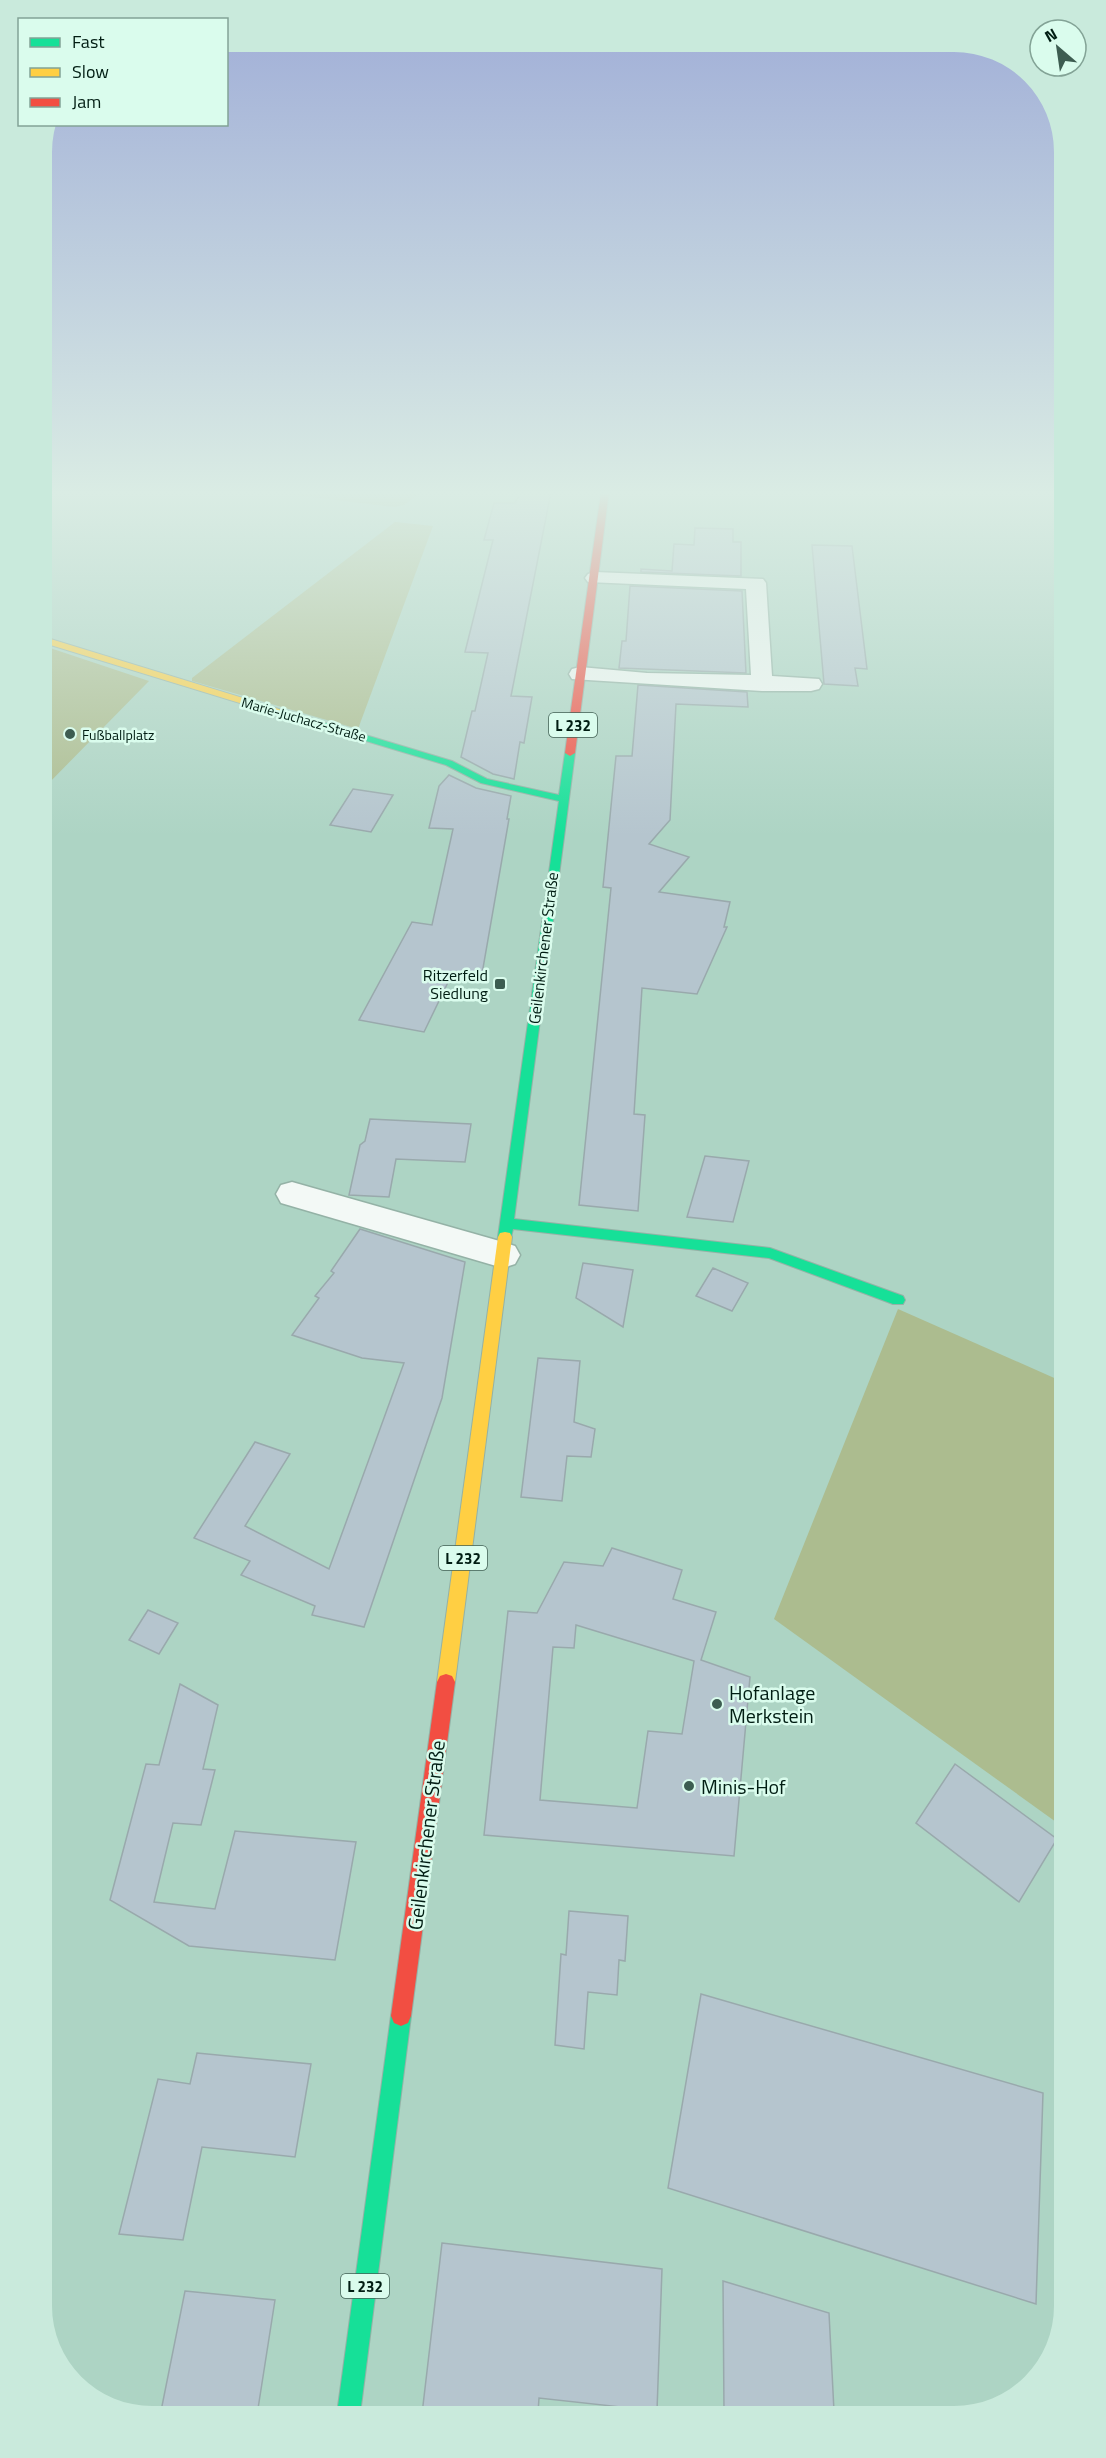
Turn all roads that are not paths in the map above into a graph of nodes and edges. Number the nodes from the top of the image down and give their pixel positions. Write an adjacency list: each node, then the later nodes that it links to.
1 (591, 607): 4 (main road, Geilenkirchener Straße / L 232)
2 (757, 607): 5 (street)
3 (53, 643): 7 (main road, Marie-Juchacz-Straße)
4 (580, 674): 5 (street); 7 (main road, Geilenkirchener Straße / L 232)
5 (762, 684): 6 (street)
6 (810, 684)
7 (563, 799): 9 (main road, Geilenkirchener Straße / L 232)
8 (292, 1194): 10 (street)
9 (507, 1223): 10 (main road, Geilenkirchener Straße / L 232); 11 (main road)
10 (503, 1255): 12 (main road, Geilenkirchener Straße / L 232)
11 (898, 1300)
12 (349, 2405)

